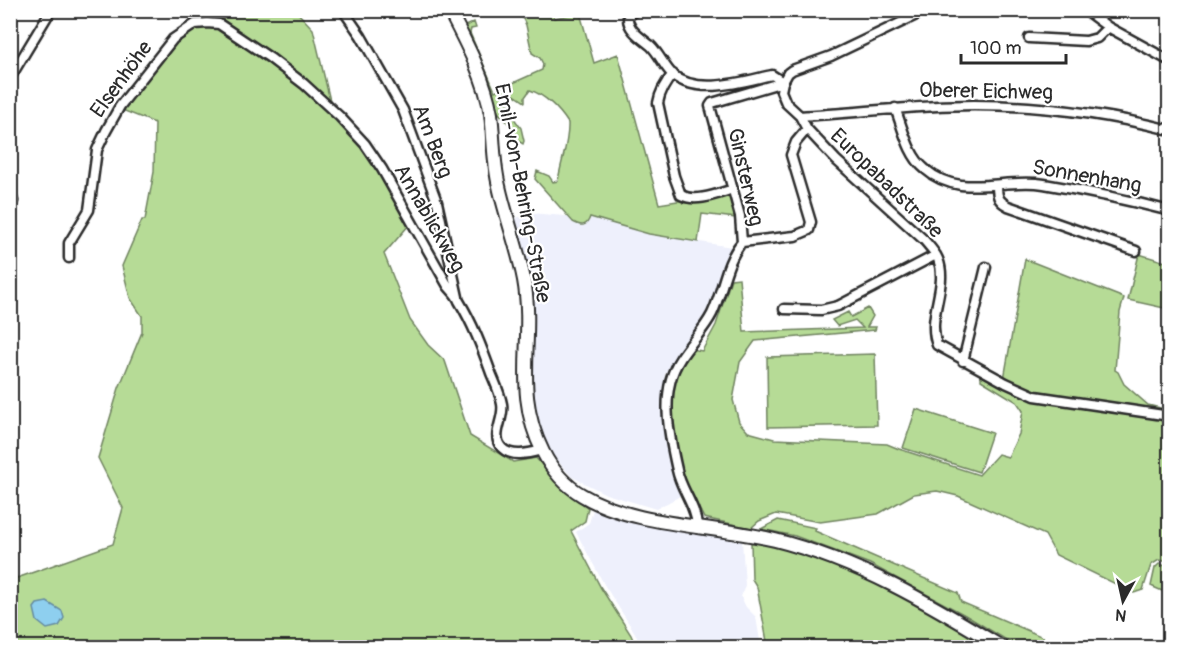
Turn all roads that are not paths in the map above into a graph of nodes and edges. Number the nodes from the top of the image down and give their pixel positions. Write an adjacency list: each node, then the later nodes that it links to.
1 (51, 10): 12 (street)
2 (343, 10): 26 (street, Am Berg)
3 (449, 10): 30 (main road, Emil-von-Behring-Straße)
4 (635, 10): 11 (street)
5 (927, 10): 13 (street)
6 (1085, 10): 8 (street)
7 (219, 24): 24 (street, Elsenhöhe); 26 (street, Annablickweg)
8 (1108, 27): 9 (street); 10 (street)
9 (1029, 38)
10 (1170, 61)
11 (673, 74): 13 (street); 19 (street)
12 (10, 78)
13 (783, 82): 15 (street, Europabadstraße); 19 (street, Ginsterweg)
14 (895, 108): 15 (street, Oberer Eichweg); 17 (street, Oberer Eichweg); 18 (street, Sonnenhang)
15 (800, 116): 16 (street, Europabadstraße)
16 (807, 129): 21 (street); 23 (street, Europabadstraße)
17 (1170, 130)
18 (997, 185): 20 (street, Sonnenhang); 22 (street)
19 (733, 189): 21 (street, Ginsterweg)
20 (1170, 211)
21 (742, 242): 31 (street, Ginsterweg)
22 (1136, 251)
23 (936, 255): 27 (street); 28 (street, Europabadstraße)
24 (69, 258)
25 (986, 267): 28 (street)
26 (458, 297): 30 (street, Annablickweg)
27 (784, 309)
28 (963, 361): 29 (street, Europabadstraße)
29 (1170, 416)
30 (542, 450): 31 (main road, Emil-von-Behring-Straße)
31 (697, 526): 32 (main road, Emil-von-Behring-Straße)
32 (1003, 648)

